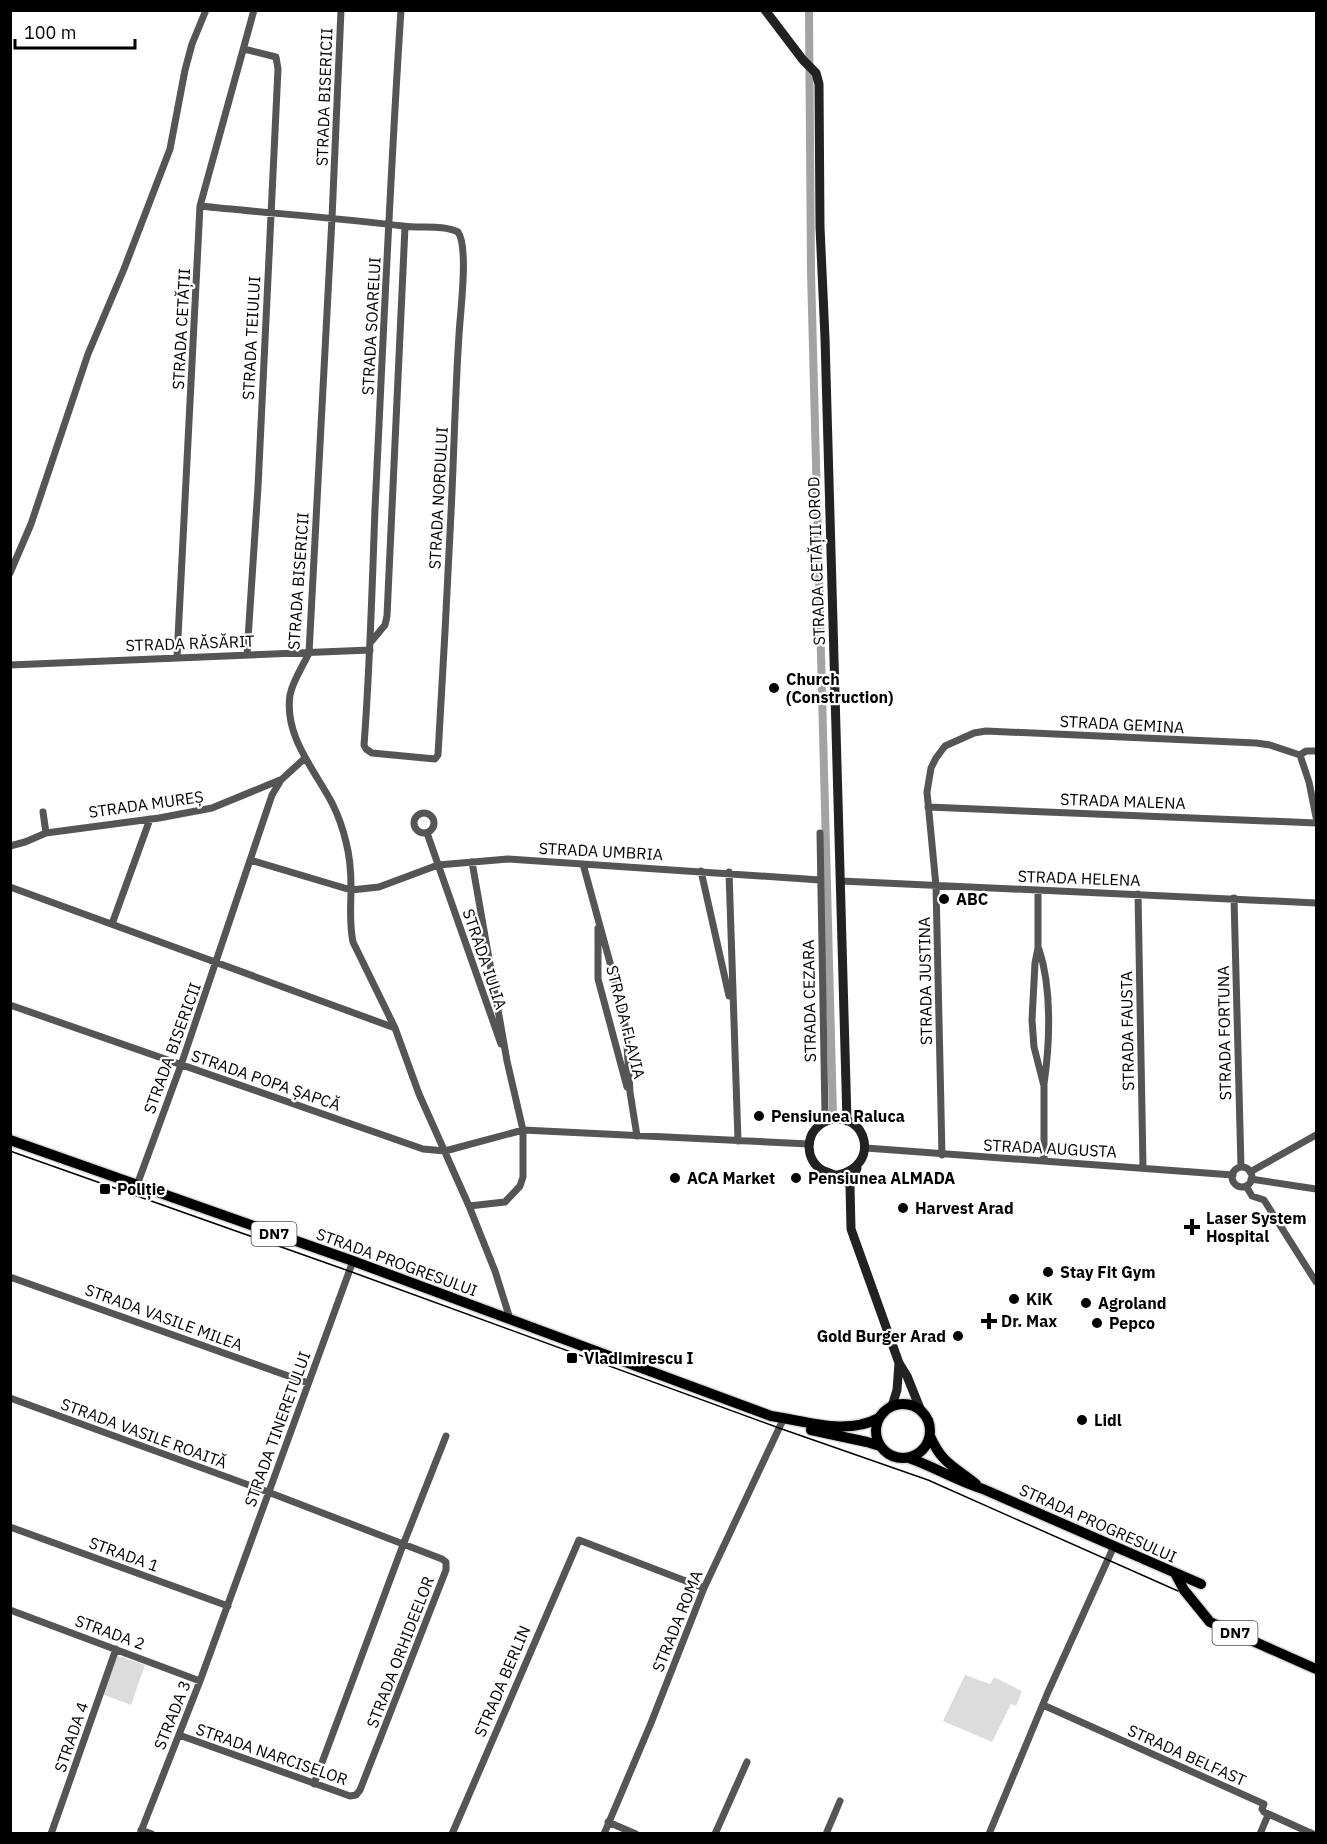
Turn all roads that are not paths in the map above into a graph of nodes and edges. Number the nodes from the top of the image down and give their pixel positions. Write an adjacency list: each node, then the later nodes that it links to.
1 (206, 10): 14 (street)
2 (254, 10): 6 (street, STRADA CETĂȚII)
3 (341, 10): 9 (street, STRADA BISERICII)
4 (401, 10): 10 (street, STRADA SOARELUI)
5 (765, 10): 41 (street, STRADA CETĂȚII OROD)
6 (244, 49): 7 (street, STRADA CETĂȚII); 8 (street, STRADA TEIULUI)
7 (200, 206): 8 (street, STRADA NORDULUI); 18 (street, STRADA CETĂȚII)
8 (271, 214): 9 (street, STRADA NORDULUI); 17 (street, STRADA TEIULUI)
9 (332, 218): 10 (street, STRADA NORDULUI); 16 (street, STRADA BISERICII)
10 (390, 224): 11 (street, STRADA NORDULUI); 12 (street, STRADA SOARELUI)
11 (405, 227): 13 (street, STRADA SOARELUI); 20 (street, STRADA NORDULUI)
12 (381, 374): 13 (street); 15 (street, STRADA SOARELUI)
13 (398, 375): 15 (street, STRADA SOARELUI)
14 (10, 573)
15 (370, 647): 16 (street, STRADA RĂSĂRIT); 20 (street, STRADA SOARELUI)
16 (309, 653): 17 (street, STRADA RĂSĂRIT); 23 (street, STRADA BISERICII)
17 (247, 654): 18 (street, STRADA RĂSĂRIT)
18 (177, 657): 19 (street, STRADA RĂSĂRIT)
19 (10, 665)
20 (364, 745)
21 (1317, 751): 22 (street)
22 (1300, 755): 25 (street, STRADA GEMINA); 27 (street)
23 (305, 758): 24 (street, STRADA BISERICII); 44 (street)
24 (281, 780): 28 (street, STRADA MUREȘ); 34 (street, STRADA BISERICII)
25 (928, 807): 29 (street, STRADA MALENA); 42 (street, STRADA JUSTINA)
26 (43, 812): 30 (street)
27 (1317, 817)
28 (150, 819): 30 (street, STRADA MUREȘ); 50 (street)
29 (1317, 823)
30 (46, 833): 33 (street, STRADA MUREȘ)
31 (427, 833): 37 (street, STRADA IULIA)
32 (820, 833): 40 (street, STRADA CEZARA)
33 (10, 846)
34 (250, 860): 44 (street); 52 (street, STRADA BISERICII)
35 (472, 862): 36 (street, STRADA UMBRIA); 37 (street, STRADA UMBRIA); 56 (street, STRADA IULIA)
36 (583, 864): 38 (street, STRADA UMBRIA); 49 (street, STRADA FLAVIA)
37 (438, 866): 44 (street, STRADA UMBRIA); 56 (street, STRADA IULIA)
38 (701, 871): 39 (street, STRADA UMBRIA); 54 (street)
39 (729, 872): 40 (street); 54 (street)
40 (820, 880): 61 (street, STRADA CEZARA)
41 (841, 881): 42 (street, STRADA HELENA); 60 (street, STRADA CETĂȚII OROD)
42 (936, 886): 45 (street, STRADA HELENA); 70 (street, STRADA JUSTINA)
43 (10, 887): 50 (street)
44 (351, 890): 55 (street)
45 (1038, 891): 46 (street, STRADA HELENA); 51 (street)
46 (1138, 894): 47 (street, STRADA HELENA); 73 (street, STRADA FAUSTA)
47 (1234, 898): 48 (street, STRADA HELENA); 74 (street, STRADA FORTUNA)
48 (1317, 903)
49 (598, 922): 59 (street, STRADA FLAVIA); 59 (street, STRADA FLAVIA)
50 (112, 924): 52 (street)
51 (1038, 948): 58 (street); 58 (street)
52 (216, 962): 55 (street); 57 (street, STRADA BISERICII)
53 (10, 1005): 57 (street, STRADA POPA ȘAPCĂ)
54 (733, 1013): 66 (street)
55 (395, 1028): 69 (street)
56 (507, 1061): 62 (street, STRADA IULIA)
57 (181, 1065): 69 (street, STRADA POPA ȘAPCĂ); 78 (street, STRADA BISERICII)
58 (1044, 1086): 71 (street)
59 (630, 1092): 64 (street, STRADA FLAVIA)
60 (847, 1121): 61 (street); 68 (street)
61 (824, 1122): 67 (street)
62 (523, 1130): 64 (street); 69 (street); 82 (street, STRADA IULIA)
63 (1317, 1135): 76 (street)
64 (638, 1136): 66 (street)
65 (10, 1140): 78 (main road, STRADA PROGRESULUI / DN7)
66 (738, 1141): 67 (street)
67 (809, 1144): 77 (street)
68 (866, 1148): 70 (street, STRADA AUGUSTA); 72 (street)
69 (445, 1151): 82 (street)
70 (942, 1155): 71 (street, STRADA AUGUSTA)
71 (1044, 1161): 73 (street, STRADA AUGUSTA)
72 (857, 1167): 77 (street); 79 (street)
73 (1143, 1167): 75 (street, STRADA AUGUSTA)
74 (1241, 1167): 75 (street); 76 (street)
75 (1233, 1175): 80 (street)
76 (1251, 1175): 80 (street); 81 (street)
77 (838, 1176): 79 (street)
78 (137, 1185): 83 (main road, STRADA PROGRESULUI / DN7)
79 (850, 1186): 87 (street)
80 (1246, 1186): 85 (street)
81 (1317, 1189)
82 (469, 1206): 86 (street)
83 (353, 1261): 86 (main road, STRADA PROGRESULUI / DN7); 88 (street, STRADA TINERETULUI)
84 (10, 1277): 88 (street, STRADA VASILE MILEA)
85 (1317, 1282)
86 (510, 1319): 92 (main road, STRADA PROGRESULUI / DN7)
87 (899, 1364): 90 (street); 91 (street)
88 (308, 1383): 100 (street, STRADA TINERETULUI)
89 (10, 1398): 100 (street, STRADA VASILE ROAITĂ)
90 (892, 1407): 91 (main road); 93 (main road, DN7)
91 (921, 1411): 96 (main road, DN7)
92 (771, 1416): 93 (main road, STRADA PROGRESULUI / DN7); 94 (main road, STRADA PROGRESULUI / DN7)
93 (879, 1418): 97 (main road)
94 (782, 1422): 97 (main road, STRADA PROGRESULUI / DN7); 106 (street, STRADA ROMA)
95 (446, 1436): 102 (street)
96 (930, 1436): 98 (main road); 99 (main road, STRADA PROGRESULUI / DN7)
97 (880, 1446): 98 (main road, DN7)
98 (909, 1458): 99 (main road, STRADA PROGRESULUI / DN7)
99 (983, 1489): 103 (main road, STRADA PROGRESULUI / DN7)
100 (268, 1492): 102 (street, STRADA ORHIDEELOR); 107 (street, STRADA TINERETULUI)
101 (10, 1527): 107 (street, STRADA 1)
102 (403, 1545): 115 (street); 116 (street, STRADA ORHIDEELOR)
103 (1114, 1546): 104 (main road, STRADA PROGRESULUI / DN7); 112 (street)
104 (1174, 1572): 105 (main road, STRADA PROGRESULUI / DN7); 110 (main road, DN7)
105 (1201, 1584)
106 (704, 1588): 119 (street, STRADA ROMA); 123 (street, STRADA BERLIN)
107 (228, 1606): 111 (street, STRADA 3)
108 (10, 1610): 109 (street, STRADA 2)
109 (116, 1648): 111 (street, STRADA 2); 121 (street, STRADA 4)
110 (1317, 1669)
111 (200, 1681): 113 (street, STRADA 3)
112 (1043, 1705): 118 (street, STRADA BELFAST); 128 (street)
113 (179, 1735): 115 (street, STRADA NARCISELOR); 120 (street, STRADA 3)
114 (747, 1762): 126 (street)
115 (314, 1784): 116 (street, STRADA NARCISELOR)
116 (356, 1795)
117 (840, 1801): 127 (street)
118 (1268, 1815): 129 (street); 130 (street, STRADA BELFAST)
119 (609, 1822): 124 (street, STRADA ROMA); 125 (street)
120 (141, 1832): 122 (street)
121 (51, 1833)
122 (152, 1833)
123 (452, 1833)
124 (604, 1833)
125 (636, 1833)
126 (715, 1833)
127 (826, 1833)
128 (990, 1833)
129 (1260, 1833)
130 (1313, 1833)

